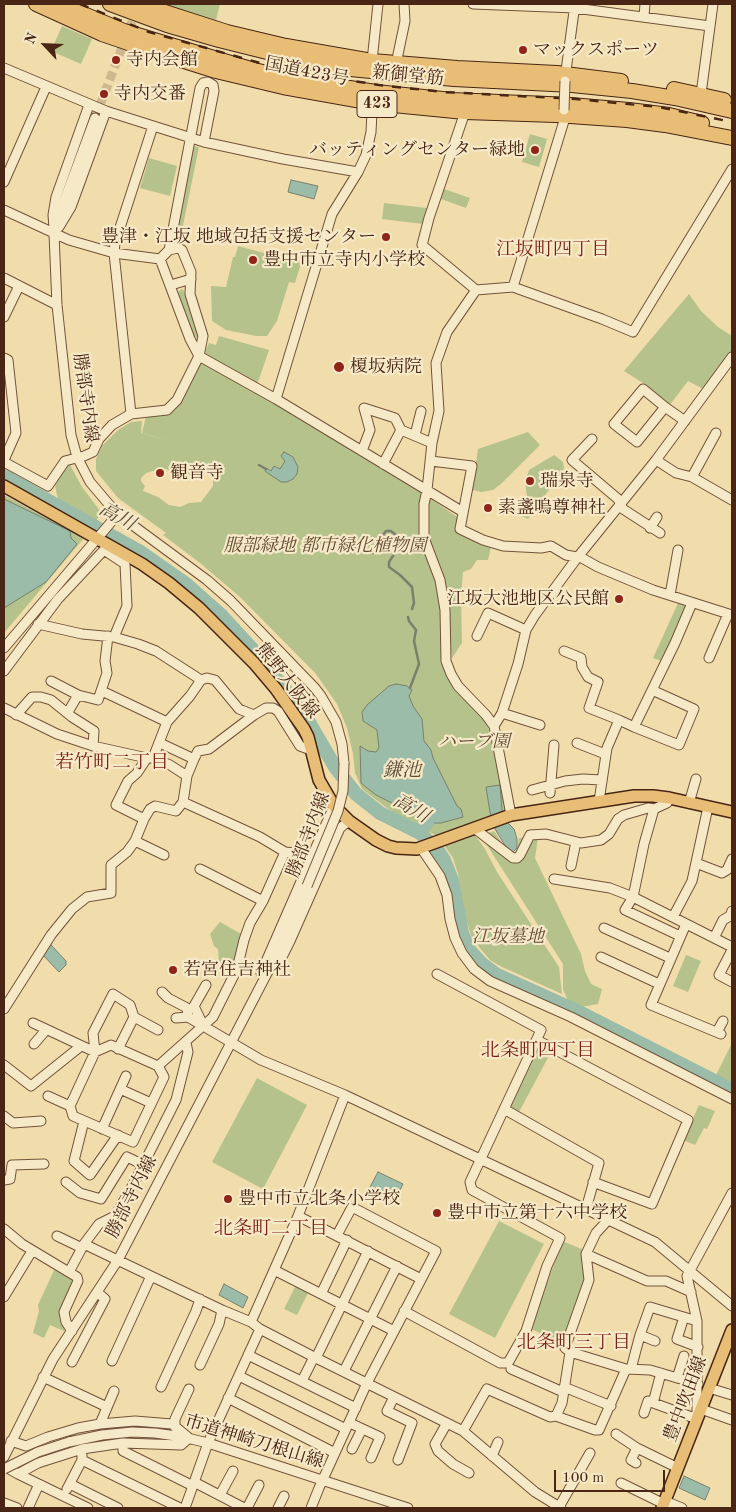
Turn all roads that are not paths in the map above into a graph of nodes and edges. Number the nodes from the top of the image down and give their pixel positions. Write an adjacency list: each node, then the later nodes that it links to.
1 (36, 4): 27 (highway, 国道423号 / 423)
2 (110, 4): 25 (highway, 新御堂筋 / 423)
3 (140, 4): 16 (highway, 国道423号)
4 (378, 4): 16 (street)
5 (404, 4): 17 (street)
6 (473, 4): 7 (street)
7 (515, 4): 12 (street)
8 (626, 4): 13 (street)
9 (646, 4): 14 (street)
10 (713, 4): 15 (street)
11 (61, 5): 31 (highway, 新御堂筋 / 423)
12 (575, 6): 13 (street); 19 (street)
13 (625, 14): 14 (street)
14 (644, 16): 15 (street)
15 (710, 26): 21 (street)
16 (372, 61): 17 (highway, 国道423号)
17 (396, 64): 19 (highway, 国道423号)
18 (4, 68): 20 (street)
19 (565, 77): 21 (highway, 国道423号); 28 (street, bridge)
20 (46, 87): 23 (street); 37 (street)
21 (702, 94): 22 (highway, 国道423号)
22 (732, 102)
23 (89, 105): 24 (street); 39 (street)
24 (106, 111): 30 (street); 39 (street)
25 (732, 111)
26 (372, 112): 36 (street)
27 (465, 112): 28 (highway, 国道423号 / 423); 48 (street)
28 (564, 113): 33 (highway, 国道423号 / 423); 47 (street)
29 (94, 118): 39 (street, 勝部寺内線)
30 (153, 126): 32 (street); 41 (street)
31 (732, 130)
32 (191, 137): 34 (street); 34 (street); 40 (street)
33 (732, 138)
34 (204, 142): 36 (street)
35 (732, 169): 47 (street)
36 (358, 172): 54 (street)
37 (4, 182)
38 (4, 210): 39 (street)
39 (54, 234): 41 (street); 49 (street, 勝部寺内線)
40 (169, 250): 42 (street); 44 (street)
41 (114, 253): 42 (street); 57 (street)
42 (160, 259): 45 (street)
43 (4, 278): 46 (street)
44 (190, 279): 45 (street); 51 (street)
45 (171, 285): 51 (street)
46 (19, 286): 49 (street); 50 (street)
47 (513, 287): 48 (street)
48 (476, 290): 63 (street)
49 (57, 304): 65 (street, 勝部寺内線)
50 (4, 317)
51 (199, 356): 54 (street); 57 (street)
52 (732, 357): 58 (street)
53 (4, 358): 68 (street)
54 (276, 399): 64 (street)
55 (665, 407): 55 (street); 58 (street)
56 (421, 411): 61 (street)
57 (131, 414): 65 (street)
58 (685, 421): 67 (street)
59 (401, 430): 61 (street); 64 (street); 69 (street)
60 (716, 433): 70 (street)
61 (415, 436): 63 (street)
62 (592, 439): 74 (street)
63 (432, 443): 66 (street)
64 (362, 451): 69 (street)
65 (77, 457): 68 (street); 76 (street, 勝部寺内線)
66 (431, 460): 72 (street); 75 (street)
67 (656, 460): 70 (street); 74 (street)
68 (4, 461)
69 (383, 464): 72 (street)
70 (692, 477): 73 (street)
71 (4, 486): 80 (main road, 熊野大阪線)
72 (427, 490): 75 (street); 109 (street)
73 (731, 496)
74 (619, 504): 78 (street); 82 (street)
75 (463, 512): 82 (street)
76 (118, 514): 80 (street); 163 (street, 勝部寺内線, bridge)
77 (657, 517): 78 (street)
78 (650, 528): 79 (street)
79 (660, 533)
80 (98, 539): 83 (street); 115 (main road, 熊野大阪線)
81 (678, 550): 85 (street)
82 (577, 558): 85 (street); 89 (street)
83 (61, 579): 84 (street); 92 (street)
84 (69, 588): 88 (street); 90 (street)
85 (670, 595): 86 (street)
86 (692, 602): 87 (street); 98 (street)
87 (730, 614): 94 (street)
88 (38, 624): 90 (street); 95 (street)
89 (526, 630): 91 (street); 103 (street)
90 (111, 636): 96 (street); 99 (street)
91 (477, 636)
92 (4, 648)
93 (564, 651): 106 (street)
94 (709, 658)
95 (4, 671)
96 (201, 680): 105 (street); 107 (street)
97 (51, 681): 100 (street)
98 (652, 690): 110 (street); 110 (street)
99 (102, 691): 100 (street); 107 (street)
100 (78, 695): 102 (street)
101 (4, 708): 104 (street)
102 (68, 712): 104 (street); 114 (street)
103 (502, 713): 108 (street); 109 (street)
104 (16, 715): 114 (street)
105 (254, 715): 115 (street); 118 (street)
106 (618, 720): 110 (street); 116 (street)
107 (167, 722): 111 (street)
108 (540, 725)
109 (494, 726): 132 (street)
110 (634, 727)
111 (160, 743): 117 (street); 118 (street)
112 (578, 743): 116 (street)
113 (554, 745): 122 (street)
114 (93, 746): 117 (street)
115 (311, 750): 128 (main road, 熊野大阪線)
116 (605, 754): 121 (street)
117 (150, 758): 119 (street); 133 (street)
118 (194, 759): 119 (street)
119 (187, 776): 126 (street)
120 (696, 779): 127 (street)
121 (601, 780): 122 (street); 125 (street)
122 (550, 788): 123 (street)
123 (532, 790)
124 (669, 798): 125 (main road, 熊野大阪線); 127 (main road, 熊野大阪線); 130 (street)
125 (598, 801): 132 (main road, 熊野大阪線)
126 (183, 802): 133 (street); 139 (street)
127 (689, 803): 129 (main road, 熊野大阪線)
128 (334, 806): 134 (main road, 熊野大阪線); 141 (street)
129 (708, 807): 131 (main road, 熊野大阪線); 143 (street)
130 (654, 809): 137 (street); 147 (street)
131 (732, 812)
132 (509, 815): 135 (main road, 熊野大阪線)
133 (144, 819): 136 (street)
134 (349, 821): 138 (main road, 熊野大阪線); 163 (street)
135 (474, 828): 137 (street); 138 (main road, 熊野大阪線)
136 (135, 841): 140 (street); 164 (street)
137 (576, 842): 144 (street)
138 (423, 847): 186 (street)
139 (284, 852): 141 (street); 148 (street)
140 (164, 855)
141 (310, 859): 163 (street)
142 (732, 859): 143 (street)
143 (696, 863): 150 (street)
144 (571, 866)
145 (200, 869): 148 (street)
146 (558, 882): 147 (street)
147 (632, 896): 150 (street); 153 (street)
148 (263, 901): 170 (street)
149 (732, 911): 154 (street)
150 (673, 916): 151 (street)
151 (686, 924): 153 (street); 154 (street)
152 (604, 928): 157 (street)
153 (680, 936): 157 (street)
154 (714, 938): 155 (street)
155 (732, 948): 159 (street)
156 (606, 957): 160 (street)
157 (670, 958): 160 (street)
158 (437, 974): 173 (street)
159 (732, 982)
160 (659, 984): 168 (street)
161 (206, 985): 170 (street)
162 (162, 992): 166 (street)
163 (255, 995): 175 (street, 勝部寺内線)
164 (4, 1009)
165 (134, 1017): 172 (street); 178 (street); 179 (street)
166 (188, 1017): 167 (street); 170 (street)
167 (176, 1018)
168 (723, 1021)
169 (33, 1023): 171 (street)
170 (203, 1025): 174 (street); 175 (street)
171 (46, 1030): 176 (street); 177 (street)
172 (158, 1030)
173 (537, 1040): 189 (street); 200 (street)
174 (186, 1042): 181 (street); 197 (street)
175 (231, 1042): 184 (street); 213 (street, 勝部寺内線)
176 (34, 1044)
177 (82, 1046): 179 (street); 180 (street)
178 (118, 1049): 179 (street); 181 (street)
179 (95, 1052): 188 (street)
180 (4, 1065)
181 (158, 1066): 187 (street)
182 (126, 1076): 183 (street)
183 (120, 1089): 187 (street); 193 (street)
184 (345, 1095): 195 (street); 203 (street)
185 (48, 1096): 188 (street)
186 (732, 1099)
187 (151, 1103): 194 (street)
188 (70, 1106): 192 (street)
189 (504, 1109): 195 (street); 200 (street)
190 (4, 1116): 191 (street)
191 (40, 1121)
192 (84, 1121): 193 (street); 194 (street)
193 (102, 1129): 194 (street)
194 (118, 1136)
195 (481, 1160): 202 (street); 228 (street)
196 (44, 1164): 198 (street)
197 (144, 1164): 199 (street); 209 (street)
198 (4, 1180)
199 (66, 1182)
200 (593, 1182): 202 (street)
201 (732, 1193): 216 (street)
202 (586, 1209): 204 (street)
203 (298, 1216): 206 (street); 215 (street)
204 (608, 1220): 212 (street); 216 (street)
205 (4, 1229): 210 (street)
206 (337, 1235): 208 (street); 219 (street)
207 (57, 1236): 209 (street)
208 (347, 1240): 211 (street); 222 (street)
209 (83, 1246): 213 (street); 217 (street)
210 (32, 1250): 217 (street); 223 (street)
211 (368, 1251): 214 (street); 225 (street)
212 (586, 1254): 221 (street); 240 (street)
213 (118, 1260): 218 (street); 220 (street, 勝部寺内線)
214 (397, 1266): 219 (street); 230 (street)
215 (274, 1270): 222 (street); 232 (street)
216 (690, 1271): 221 (street); 226 (street)
217 (69, 1272): 235 (street)
218 (150, 1276): 224 (street); 242 (street)
219 (421, 1279): 228 (street)
220 (98, 1292): 235 (street, 勝部寺内線); 245 (street)
221 (691, 1292): 231 (street)
222 (321, 1294): 225 (street)
223 (4, 1297)
224 (200, 1299): 227 (street); 255 (street)
225 (342, 1305): 230 (street); 244 (street)
226 (732, 1306)
227 (222, 1310): 232 (street); 246 (street)
228 (404, 1311): 236 (street)
229 (684, 1317): 231 (street); 237 (street); 239 (street)
230 (370, 1319): 236 (street); 249 (street)
231 (697, 1321): 239 (street)
232 (251, 1322): 233 (street)
233 (260, 1329): 241 (street); 244 (street)
234 (732, 1330): 258 (main road, 豊中吹田線)
235 (72, 1331): 252 (street, 勝部寺内線)
236 (394, 1331): 256 (street)
237 (640, 1335): 238 (street); 248 (street)
238 (655, 1341)
239 (698, 1347): 257 (street)
240 (570, 1352): 248 (street); 260 (street)
241 (248, 1355): 251 (street); 254 (street)
242 (111, 1356)
243 (684, 1356): 253 (street)
244 (315, 1358): 249 (street); 254 (street)
245 (72, 1362)
246 (200, 1365)
247 (511, 1369): 260 (street)
248 (628, 1370): 250 (street); 266 (street)
249 (344, 1371): 256 (street)
250 (661, 1373): 253 (street); 265 (street)
251 (238, 1376): 264 (street); 275 (street)
252 (43, 1377): 267 (street); 281 (street, 勝部寺内線)
253 (677, 1378): 257 (street)
254 (302, 1381): 268 (street)
255 (161, 1382)
256 (367, 1383): 263 (street); 268 (street)
257 (698, 1384): 270 (street)
258 (709, 1388): 262 (street); 270 (main road, 豊中吹田線)
259 (189, 1389): 276 (street)
260 (563, 1390): 266 (street); 271 (street)
261 (114, 1391): 267 (street)
262 (732, 1395)
263 (394, 1397): 273 (street); 294 (street)
264 (228, 1398): 284 (street); 288 (street)
265 (653, 1403): 269 (street); 270 (street)
266 (611, 1406): 271 (street)
267 (106, 1407): 274 (street)
268 (356, 1408): 275 (street)
269 (644, 1413)
270 (699, 1414): 272 (street); 297 (main road, 豊中吹田線)
271 (556, 1416): 278 (street)
272 (732, 1420)
273 (447, 1423): 278 (street); 300 (street)
274 (100, 1424): 276 (street); 281 (street)
275 (348, 1426): 277 (street); 288 (street)
276 (175, 1427): 280 (street)
277 (362, 1429): 287 (street); 292 (street)
278 (463, 1431): 290 (street)
279 (616, 1434): 285 (street)
280 (189, 1438): 283 (street); 284 (street, 市道神崎刀根山線); 296 (street, 市道神崎刀根山線, bridge)
281 (11, 1441): 291 (street, 勝部寺内線)
282 (498, 1442): 290 (street)
283 (123, 1443): 286 (street); 305 (street)
284 (208, 1443): 301 (street, 市道神崎刀根山線); 305 (street)
285 (637, 1448): 295 (street); 297 (street)
286 (82, 1449): 293 (street); 299 (street)
287 (352, 1449)
288 (335, 1453): 301 (street)
289 (590, 1453): 321 (street)
290 (492, 1456): 321 (street)
291 (4, 1457)
292 (371, 1458)
293 (82, 1460): 304 (street); 316 (street)
294 (398, 1460)
295 (631, 1461)
296 (4, 1468): 299 (street)
297 (678, 1468): 311 (main road, 豊中吹田線)
298 (233, 1471): 308 (street)
299 (18, 1474): 303 (street)
300 (468, 1474)
301 (323, 1480): 319 (street); 320 (street, 市道神崎刀根山線)
302 (621, 1483): 311 (street)
303 (39, 1484): 307 (street); 313 (street)
304 (70, 1484): 307 (street); 315 (street)
305 (193, 1484): 308 (street); 316 (street)
306 (259, 1485): 317 (street)
307 (63, 1496): 314 (street)
308 (220, 1496): 317 (street)
309 (284, 1496): 318 (street)
310 (4, 1503): 312 (street)
311 (664, 1505): 322 (street)
312 (17, 1508)
313 (28, 1508)
314 (88, 1508)
315 (118, 1508)
316 (184, 1508)
317 (245, 1508)
318 (278, 1508)
319 (311, 1508)
320 (408, 1508)
321 (560, 1508)
322 (682, 1508)

